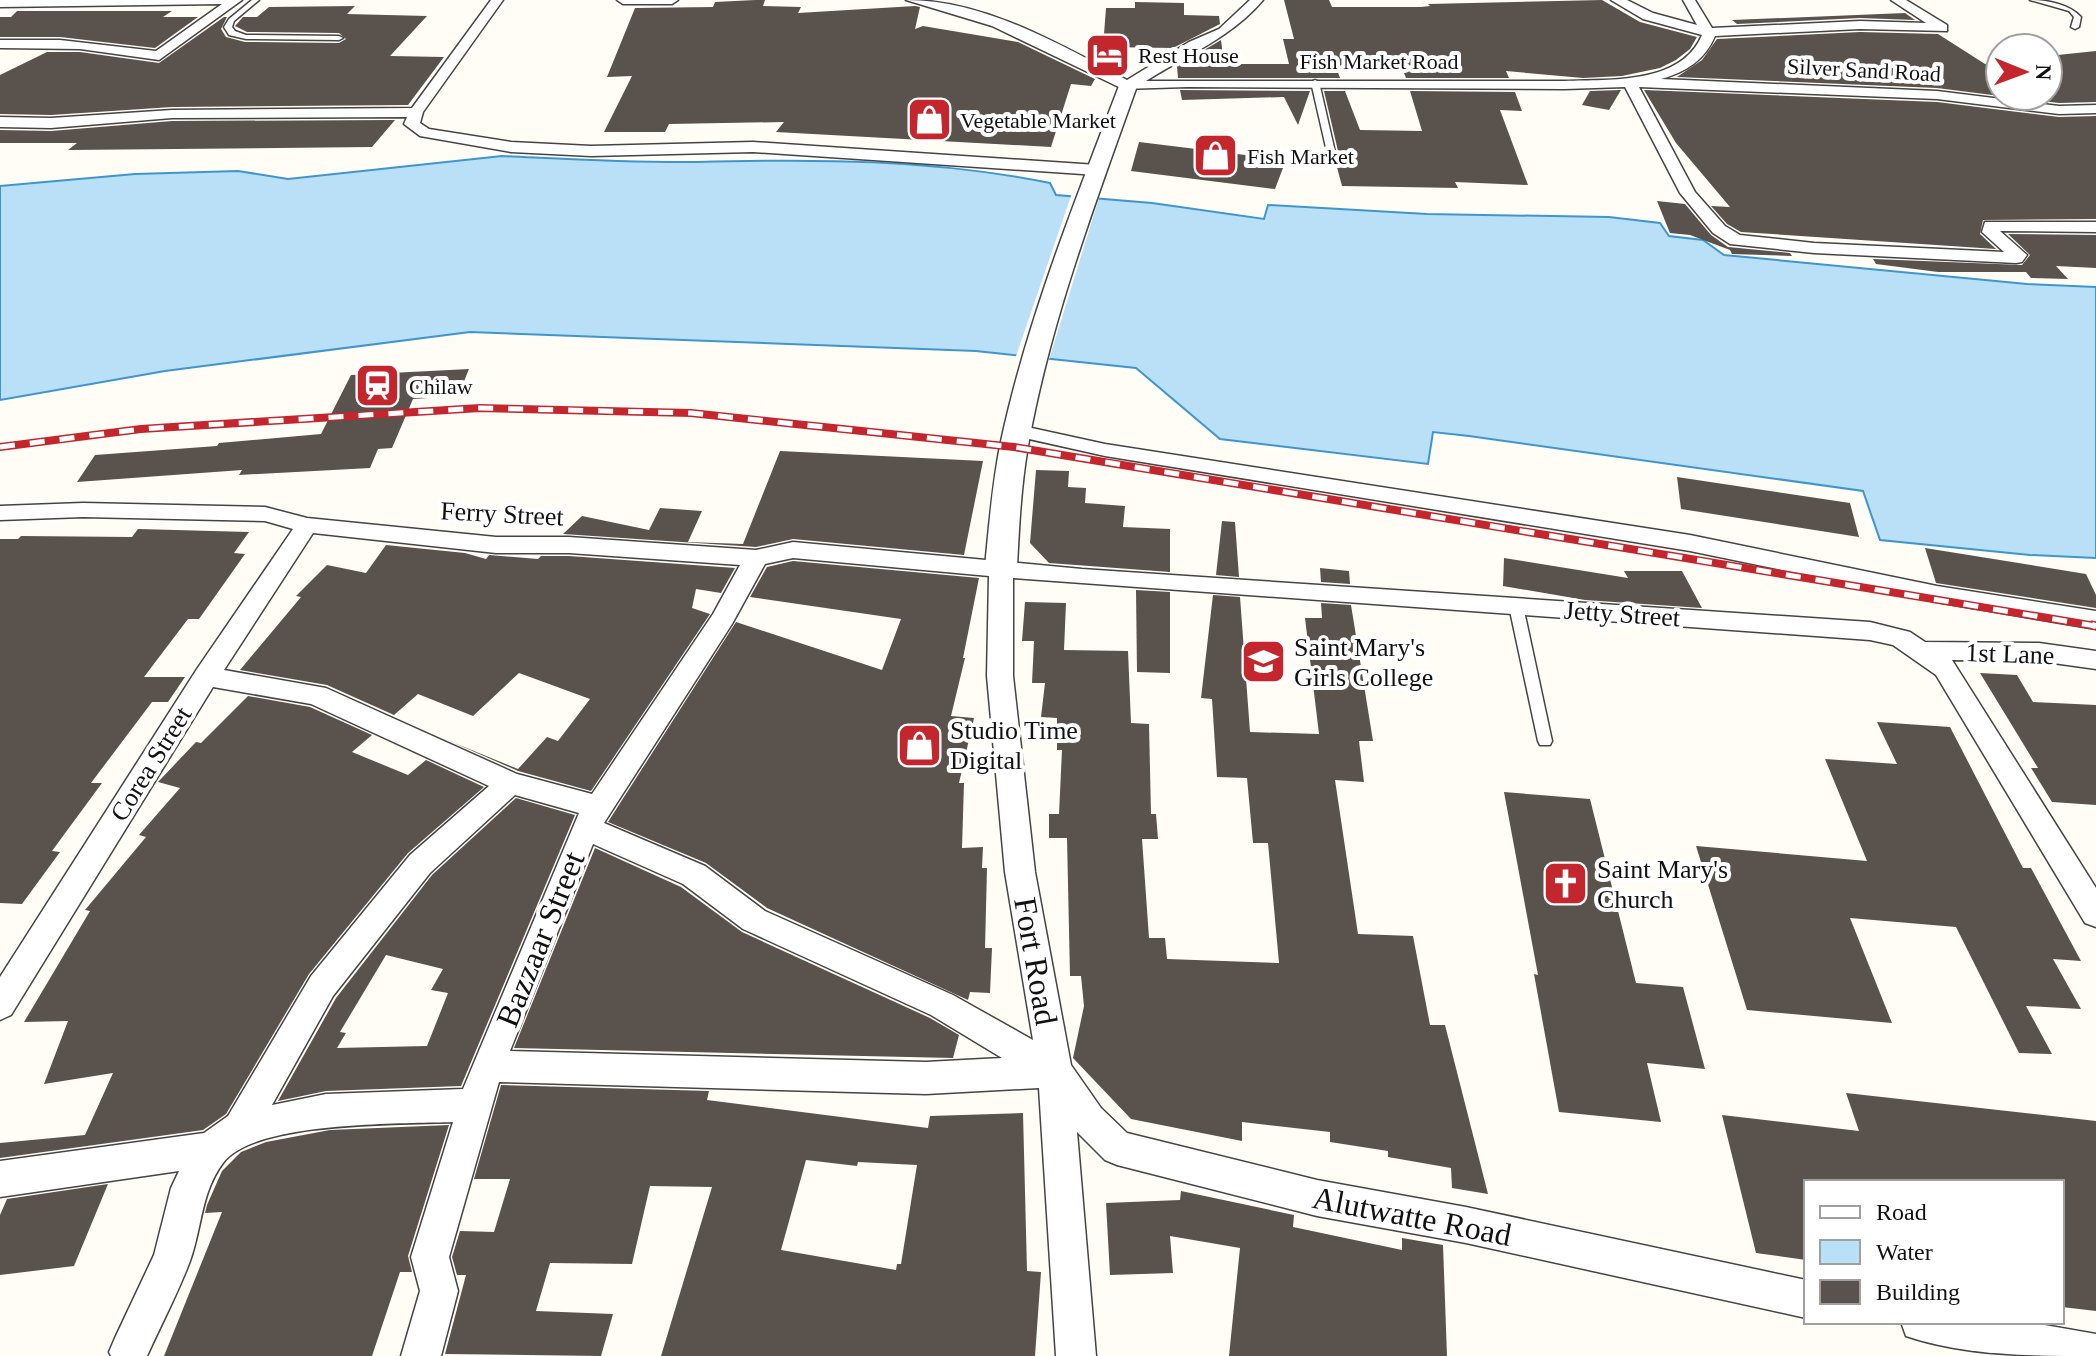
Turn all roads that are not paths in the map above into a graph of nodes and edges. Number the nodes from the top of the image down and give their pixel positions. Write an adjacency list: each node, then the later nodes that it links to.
1 (228, 0): 13 (street)
2 (236, 0): 20 (street)
3 (256, 0): 19 (lane)
4 (497, 0): 25 (street)
5 (623, 0): 6 (street)
6 (672, 0)
7 (912, 0): 23 (street)
8 (1257, 0): 23 (street)
9 (1617, 0): 18 (street)
10 (1689, 0): 18 (street)
11 (1897, 0): 18 (street)
12 (2033, 0): 17 (lane)
13 (138, 1): 15 (street)
14 (0, 3): 15 (street)
15 (89, 3): 16 (street)
16 (70, 16)
17 (2075, 27)
18 (1707, 32): 22 (street)
19 (339, 38)
20 (0, 44)
21 (1315, 82): 22 (street, Fish Market Road); 23 (street, Fish Market Road); 27 (lane)
22 (1630, 82): 24 (street, Silver Sand Road); 29 (street)
23 (1128, 86): 28 (street)
24 (2096, 109)
25 (416, 112): 26 (street); 28 (street)
26 (0, 122)
27 (1331, 152)
28 (1092, 180): 30 (street)
29 (2096, 227)
30 (1018, 431): 34 (street); 36 (street)
31 (0, 513): 32 (street, Ferry Street)
32 (307, 525): 33 (street, Ferry Street); 39 (street, Corea Street)
33 (756, 558): 34 (street, Ferry Street); 42 (street, Bazzaar Street)
34 (1001, 567): 35 (street, Jetty Street); 46 (street, Fort Road)
35 (1516, 606): 37 (street, Jetty Street); 40 (lane)
36 (2096, 620)
37 (1925, 651): 38 (street, 1st Lane); 43 (street, Jetty Street)
38 (2096, 660)
39 (206, 676): 41 (street); 44 (street, Corea Street)
40 (1545, 741)
41 (510, 783): 42 (street); 48 (street)
42 (591, 817): 45 (street, Bazzaar Street); 46 (street)
43 (2096, 914)
44 (0, 1005)
45 (487, 1066): 46 (street); 47 (street, Bazzaar Street)
46 (1055, 1071): 50 (street, Alutwatte Road); 55 (street, Fort Road)
47 (475, 1105): 48 (street); 54 (street, Bazzaar Street)
48 (225, 1139): 49 (street); 52 (street)
49 (0, 1179)
50 (1804, 1299)
51 (1931, 1324): 53 (street)
52 (129, 1352)
53 (2096, 1354)
54 (421, 1356)
55 (1076, 1356)

